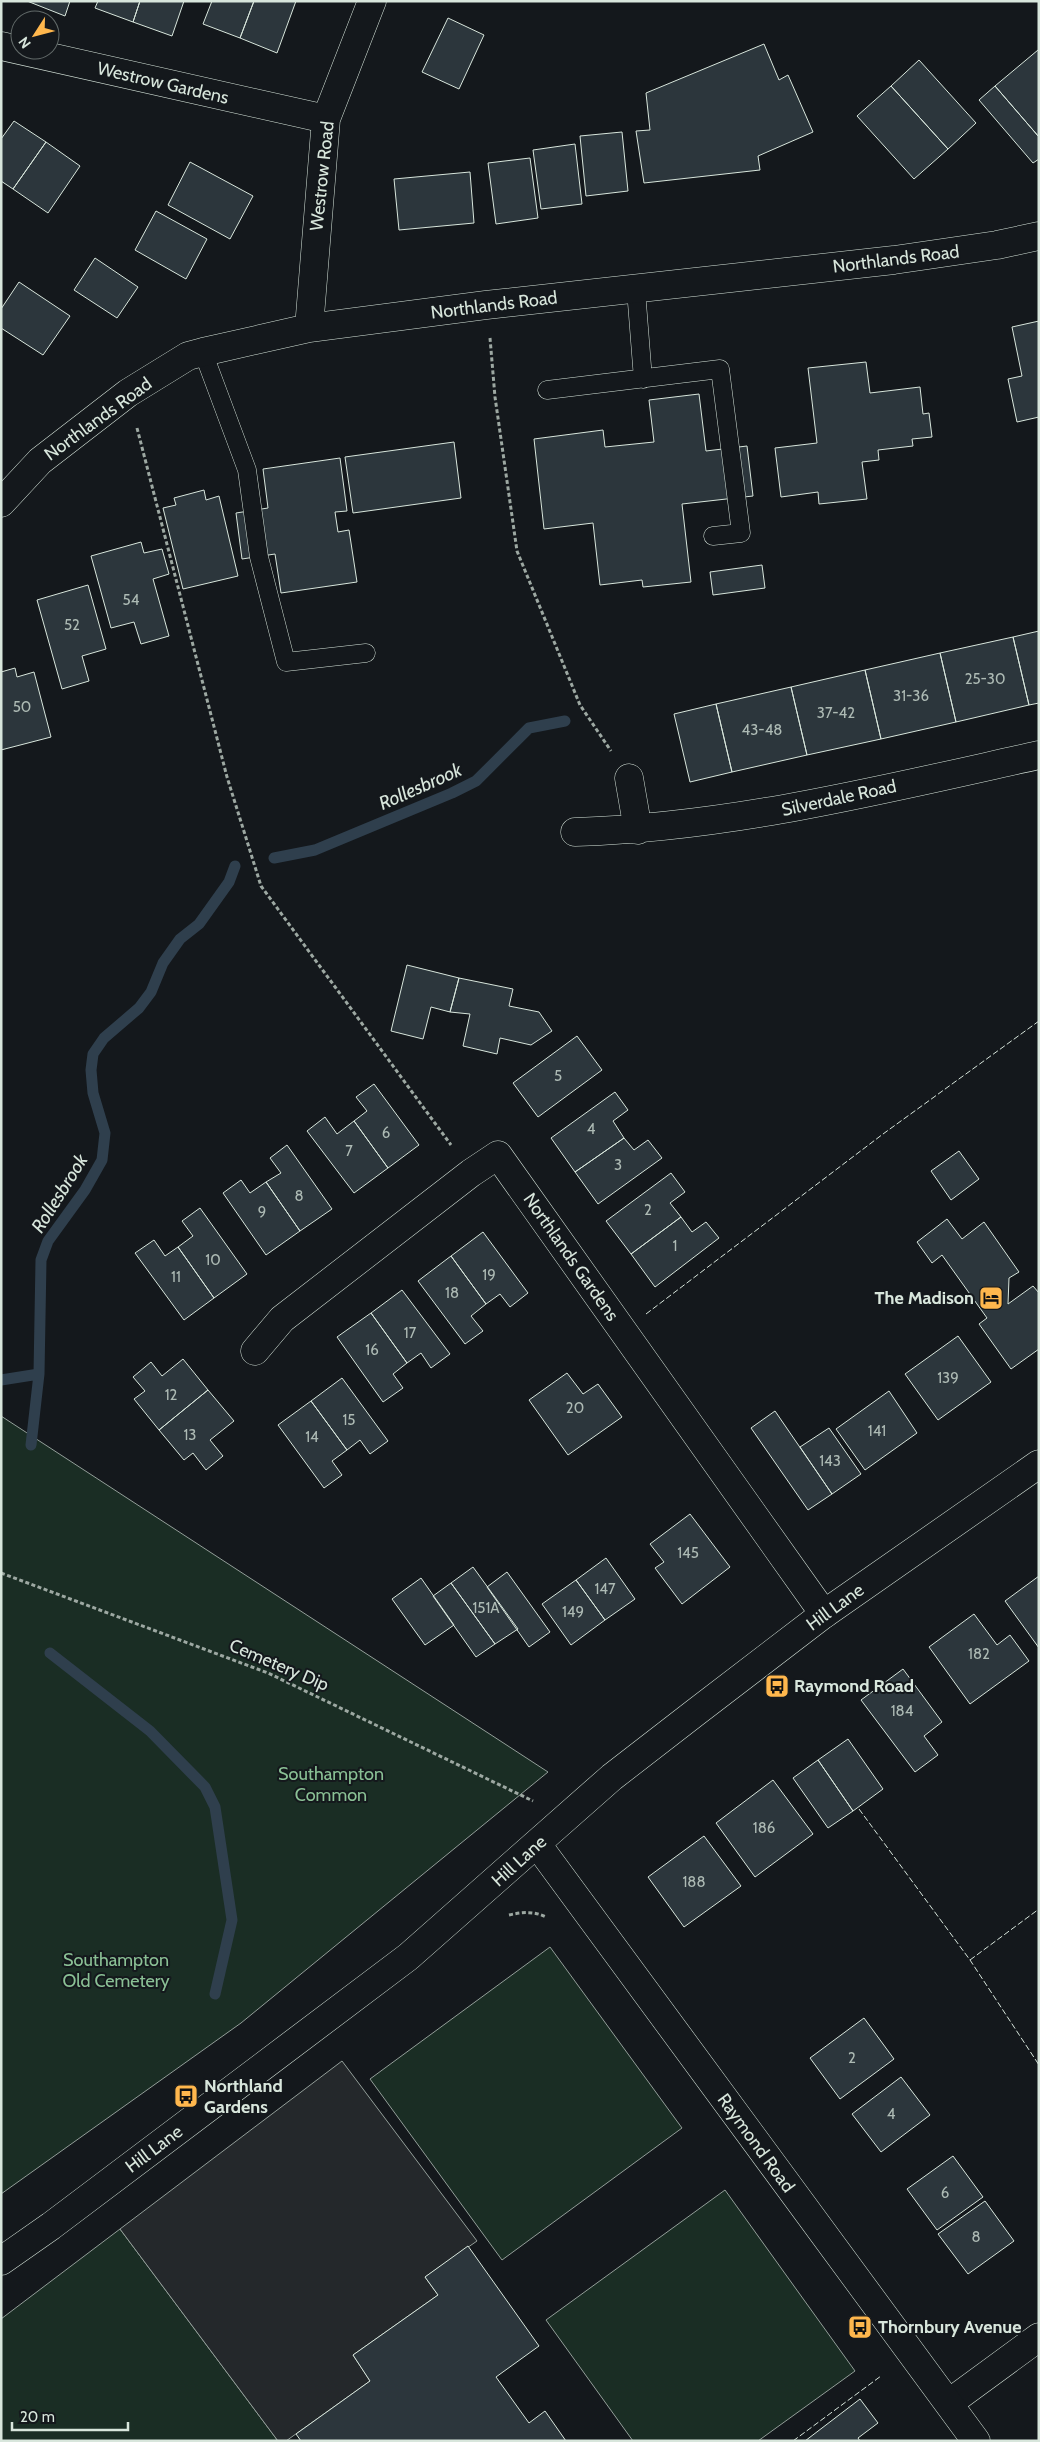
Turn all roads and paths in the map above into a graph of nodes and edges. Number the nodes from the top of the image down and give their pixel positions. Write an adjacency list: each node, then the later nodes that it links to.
1 (372, 1): 3 (street, Westrow Road)
2 (1, 46): 3 (street, Westrow Gardens)
3 (326, 120): 7 (street, Westrow Road)
4 (1039, 236): 5 (street, Northlands Road)
5 (636, 290): 6 (street, Northlands Road); 9 (lane)
6 (486, 305): 7 (street, Northlands Road); 16 (path)
7 (309, 328): 8 (street, Northlands Road)
8 (203, 352): 11 (street, Northlands Road); 14 (lane)
9 (643, 379): 10 (lane); 13 (lane)
10 (547, 390)
11 (128, 393): 12 (street, Northlands Road); 19 (path)
12 (1, 503)
13 (713, 536)
14 (366, 653)
15 (1039, 755): 17 (street, Silverdale Road)
16 (629, 778): 17 (street)
17 (638, 830): 18 (street, Silverdale Road)
18 (575, 832)
19 (471, 1173): 20 (street, Northlands Gardens); 23 (street, Northlands Gardens)
20 (255, 1351)
21 (1039, 1464): 23 (street, Hill Lane)
22 (1, 1573): 24 (path, Cemetery Dip)
23 (824, 1614): 25 (street, Hill Lane)
24 (538, 1803)
25 (538, 1844): 28 (street, Hill Lane); 30 (street, Raymond Road)
26 (505, 1916): 27 (path)
27 (553, 1920)
28 (1, 2261)
29 (1039, 2337): 30 (street)
30 (949, 2403): 31 (street, Raymond Road)
31 (976, 2441)

